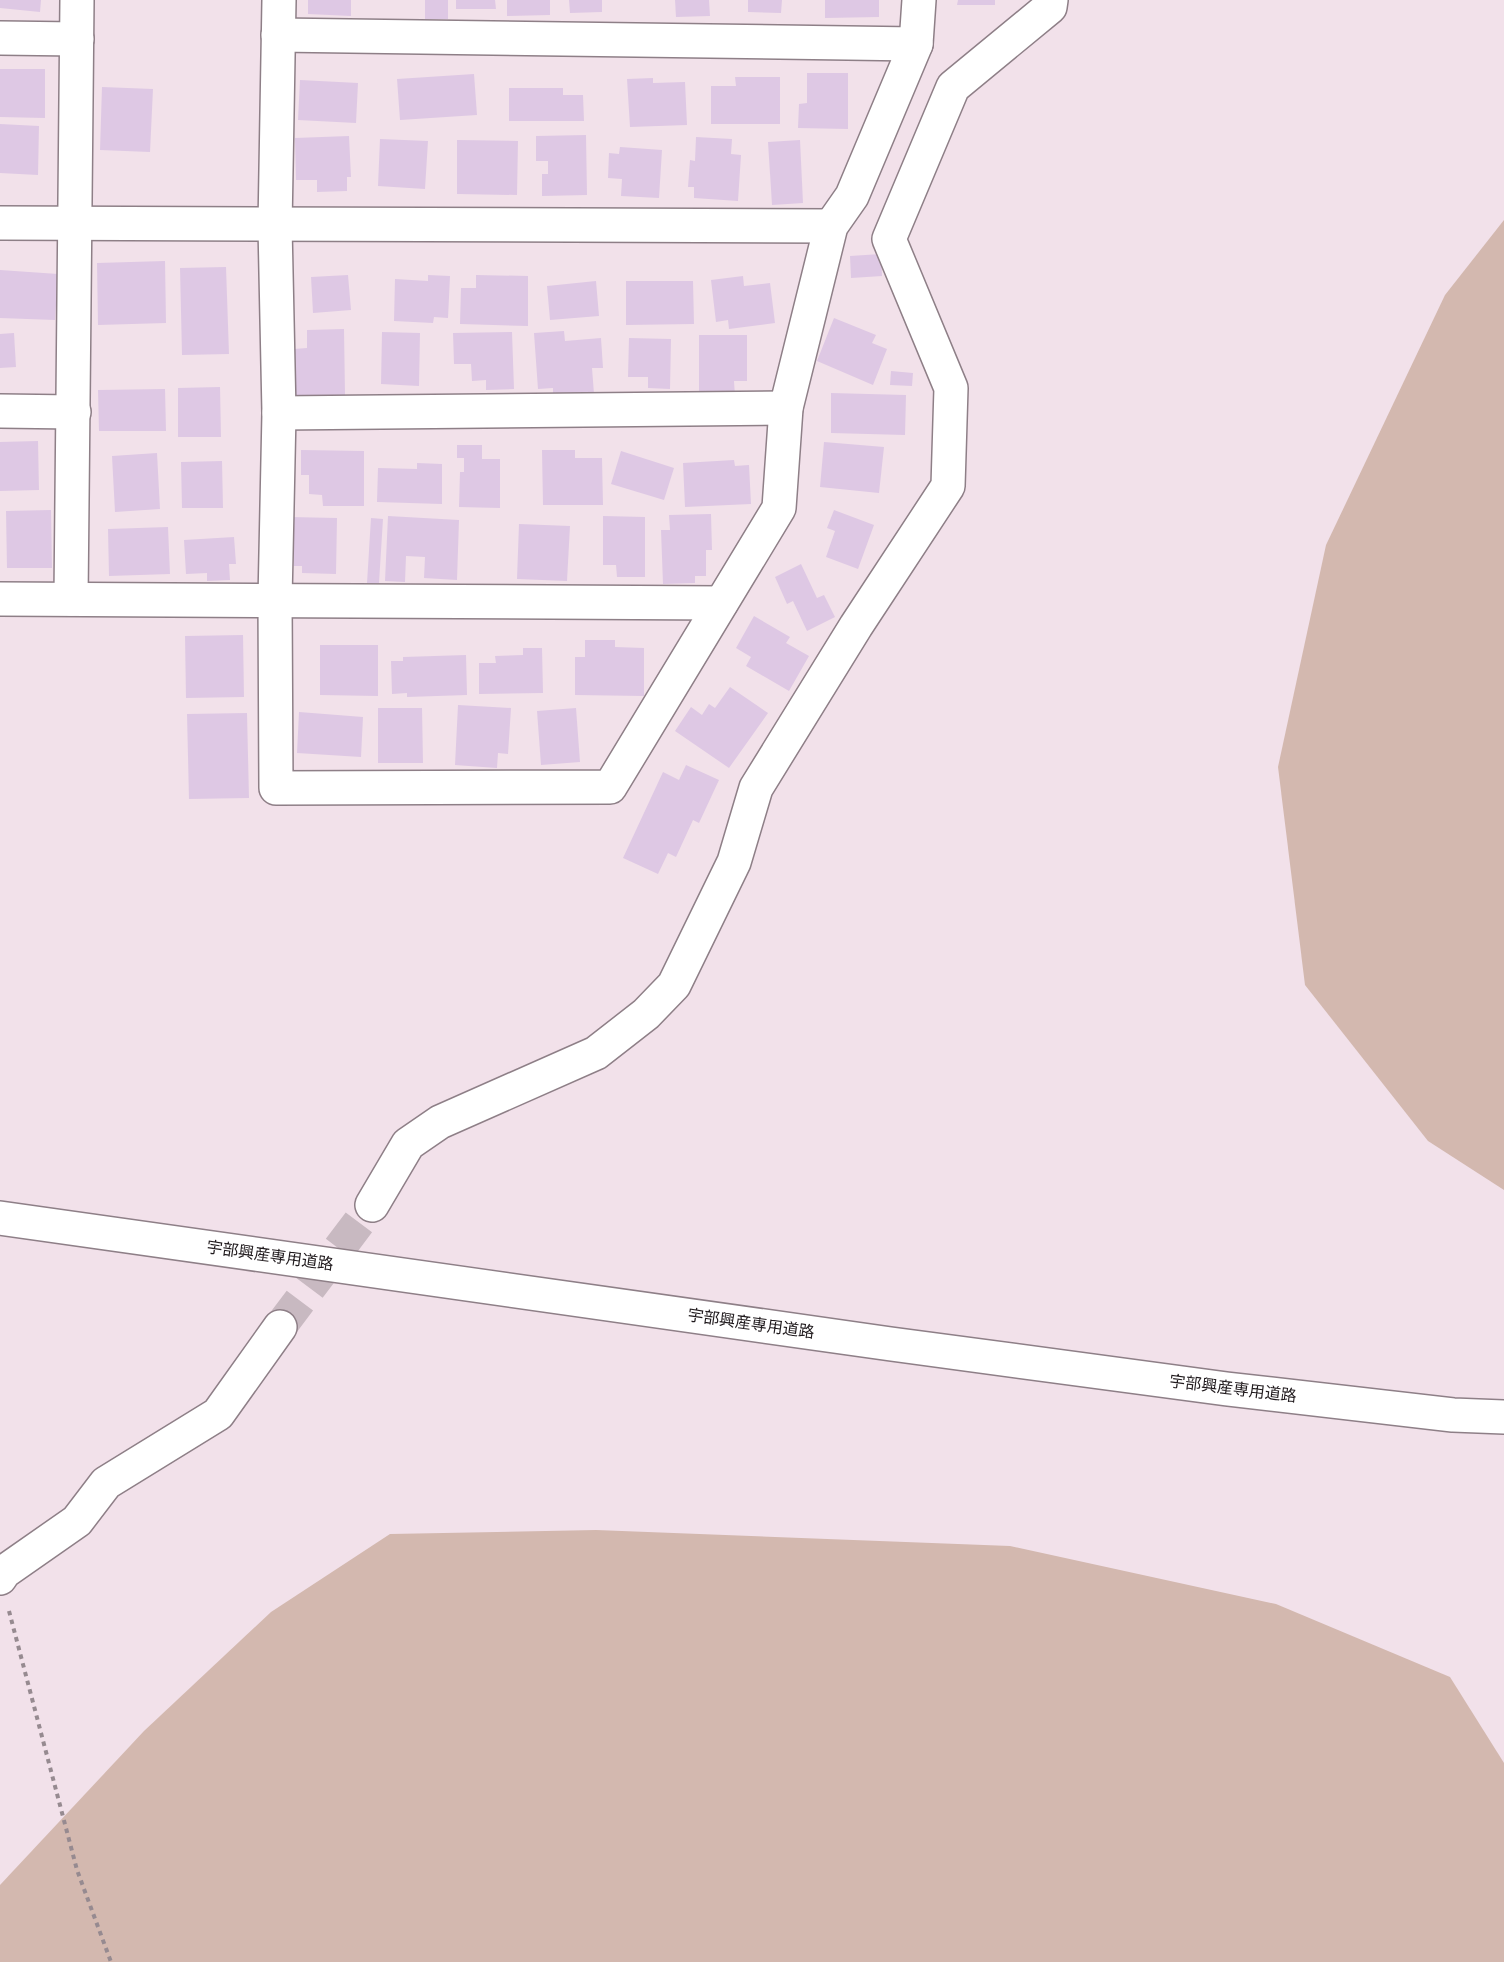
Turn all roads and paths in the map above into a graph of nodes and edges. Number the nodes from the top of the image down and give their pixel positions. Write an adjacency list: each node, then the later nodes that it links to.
1 (77, 0): 7 (street)
2 (279, 0): 5 (street)
3 (919, 0): 8 (street)
4 (1051, 0): 21 (street)
5 (279, 35): 8 (street); 11 (street)
6 (0, 38): 7 (street)
7 (77, 39): 10 (street)
8 (916, 44): 12 (street)
9 (0, 223): 10 (street)
10 (75, 224): 11 (street); 15 (street)
11 (275, 226): 12 (street); 16 (street)
12 (831, 226): 13 (street)
13 (786, 408): 16 (street); 20 (street)
14 (0, 411): 15 (street)
15 (74, 412): 18 (street)
16 (279, 413): 19 (street)
17 (0, 599): 18 (street)
18 (71, 599): 19 (street)
19 (274, 600): 20 (street); 20 (street)
20 (721, 603)
21 (372, 1205)
22 (0, 1218): 24 (street, 宇部興産専用道路)
23 (279, 1327): 25 (street)
24 (1504, 1417)
25 (2, 1575): 26 (path)
26 (111, 1962)

